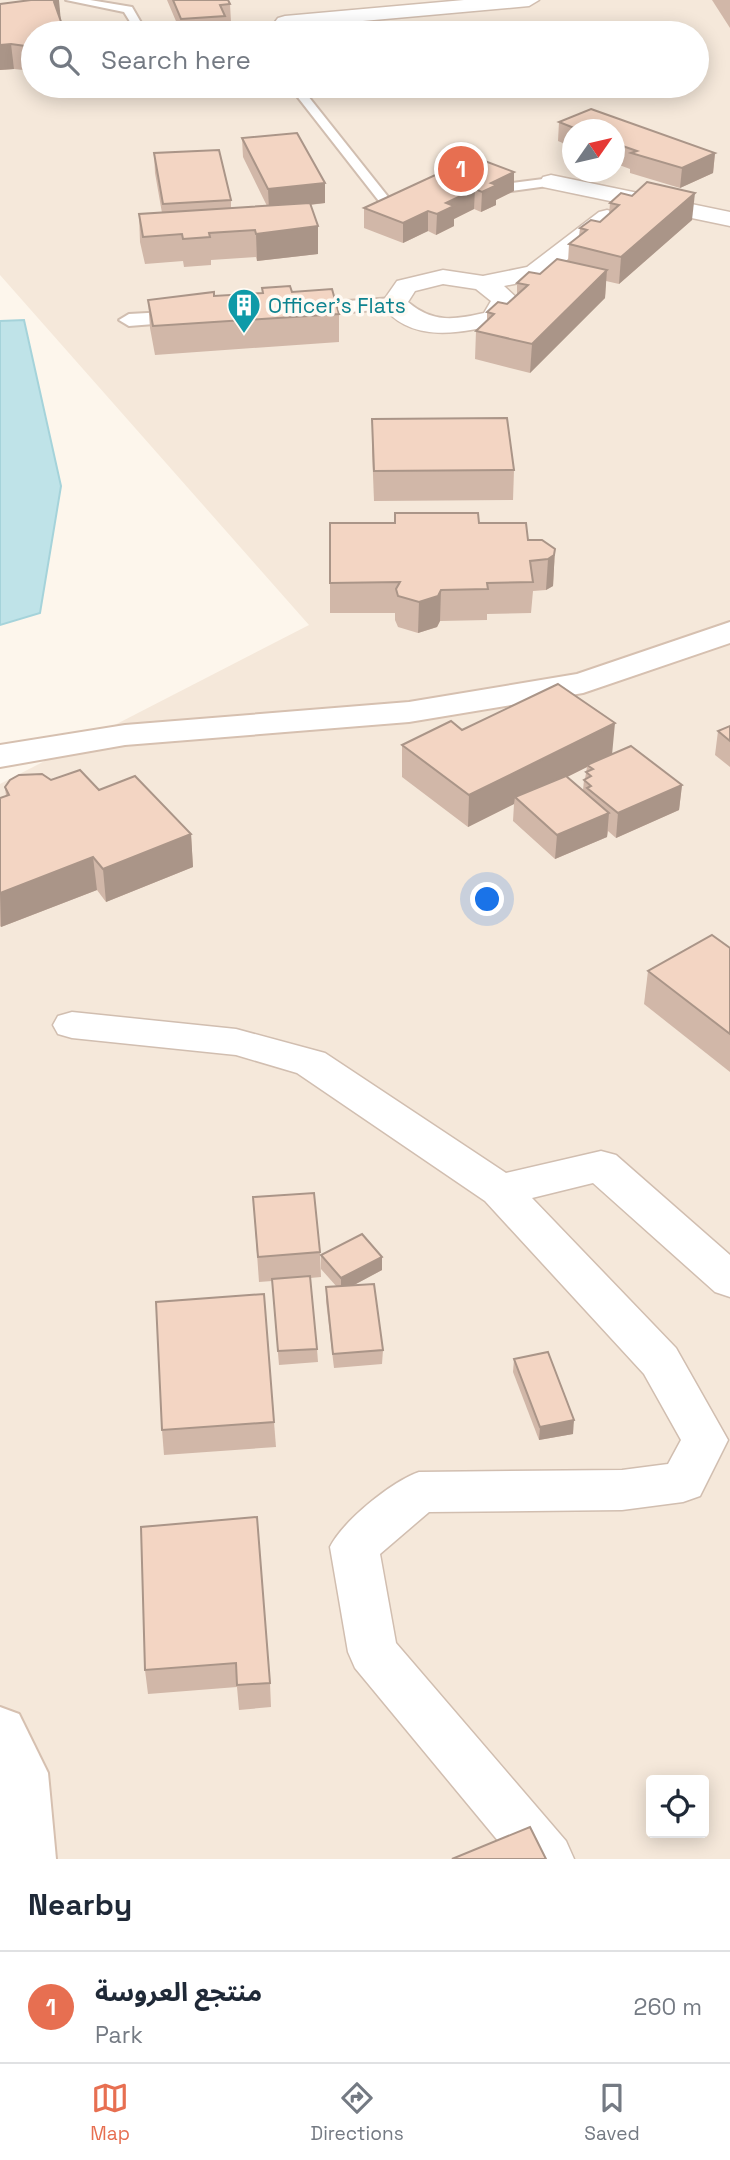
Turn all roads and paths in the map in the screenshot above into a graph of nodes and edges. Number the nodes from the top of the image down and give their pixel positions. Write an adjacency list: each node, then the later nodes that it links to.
1 (71, 0): 3 (lane)
2 (529, 0): 4 (street)
3 (135, 21)
4 (296, 21)
5 (304, 98): 8 (lane)
6 (551, 182): 7 (lane); 9 (street)
7 (482, 190)
8 (414, 198)
9 (630, 199): 10 (street); 11 (street)
10 (730, 219)
11 (483, 283): 12 (street); 12 (street)
12 (394, 304): 13 (street)
13 (283, 311)
14 (199, 316): 15 (street)
15 (129, 320)
16 (730, 632): 17 (main road)
17 (0, 756)
18 (72, 1025): 19 (street)
19 (500, 1189): 20 (street); 23 (street)
20 (730, 1280)
21 (0, 1732): 22 (main road)
22 (28, 1859)
23 (547, 1859)

